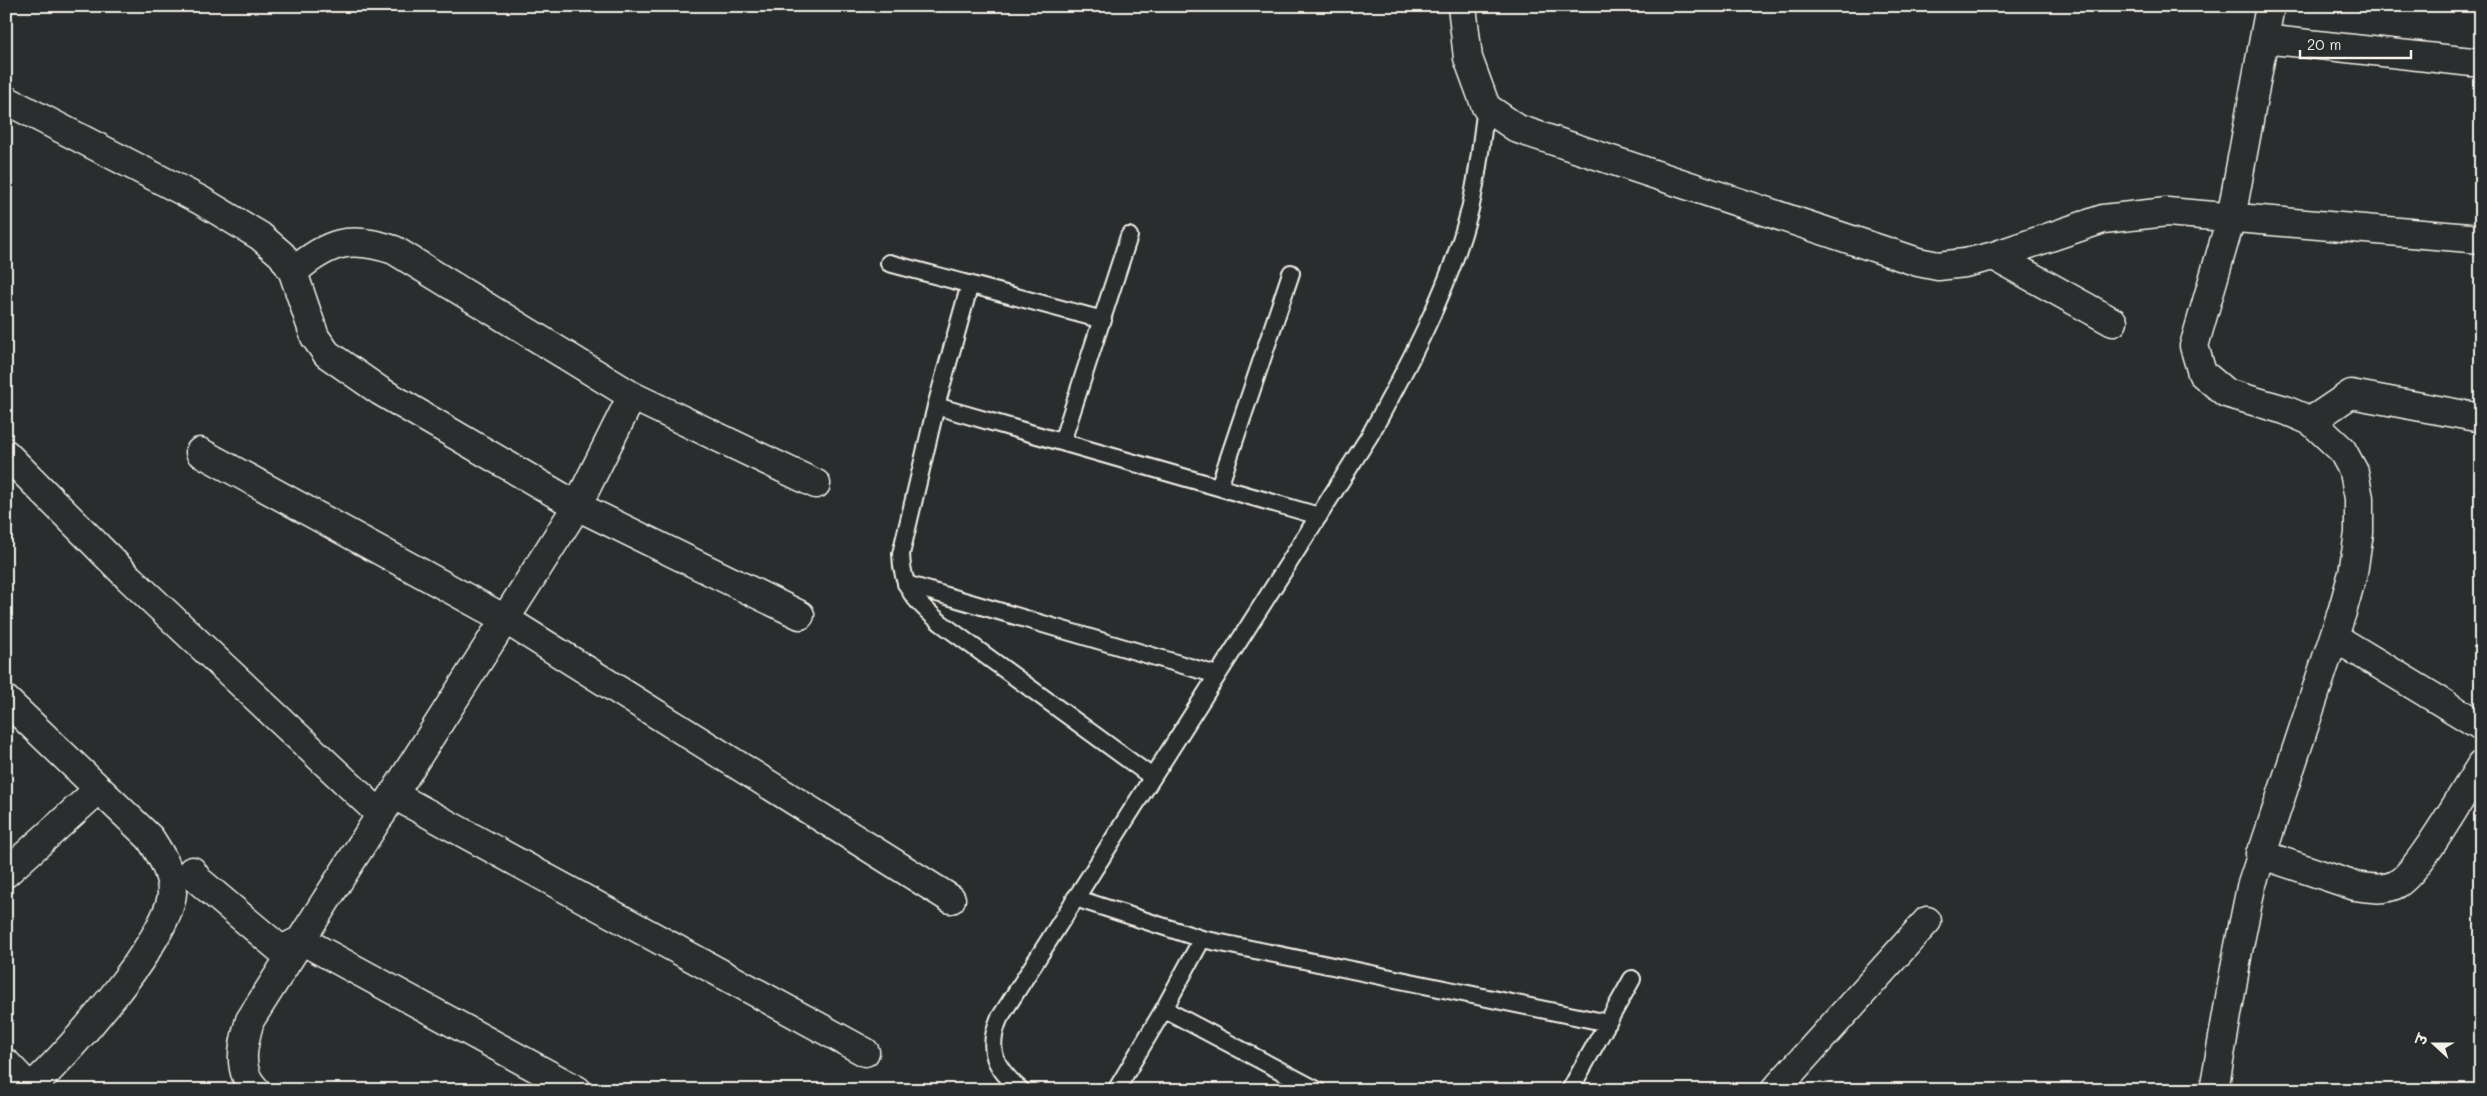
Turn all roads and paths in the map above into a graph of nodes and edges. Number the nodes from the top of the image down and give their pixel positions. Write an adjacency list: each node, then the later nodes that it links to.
1 (1462, 6): 6 (street)
2 (2270, 6): 3 (street)
3 (2264, 39): 4 (street); 7 (street)
4 (2481, 63)
5 (6, 100): 12 (street)
6 (1486, 107): 10 (street); 27 (lane)
7 (2230, 218): 9 (street); 10 (street); 20 (street)
8 (1129, 236): 15 (lane)
9 (2481, 239)
10 (1994, 256): 16 (street)
11 (889, 263): 14 (lane)
12 (293, 272): 17 (street); 26 (street)
13 (1291, 274): 25 (lane)
14 (970, 284): 15 (lane); 18 (lane)
15 (1103, 320): 21 (lane)
16 (2113, 322)
17 (632, 396): 24 (street); 26 (street)
18 (936, 406): 21 (lane); 28 (lane)
19 (2481, 418): 20 (street)
20 (2311, 421): 31 (street)
21 (1062, 442): 25 (lane)
22 (200, 452): 30 (street)
23 (6, 454): 38 (street)
24 (816, 484)
25 (1219, 487): 27 (lane)
26 (577, 506): 29 (street); 30 (street)
27 (1319, 516): 32 (lane)
28 (906, 584): 32 (lane); 36 (lane)
29 (800, 615)
30 (505, 619): 38 (street); 43 (street)
31 (2334, 637): 34 (street); 39 (street)
32 (1217, 675): 36 (lane)
33 (6, 700): 37 (street)
34 (2481, 726)
35 (2481, 765): 39 (street)
36 (1152, 777): 42 (lane)
37 (99, 789): 41 (street); 52 (street)
38 (388, 805): 46 (street); 50 (street)
39 (2260, 854): 60 (street)
40 (192, 871): 46 (street)
41 (6, 873)
42 (1075, 898): 45 (lane); 55 (lane)
43 (951, 899)
44 (1927, 921): 59 (street)
45 (1202, 939): 48 (lane); 49 (lane)
46 (301, 940): 53 (street); 54 (street)
47 (1632, 979): 49 (lane)
48 (1164, 1009): 56 (lane); 57 (lane)
49 (1608, 1023): 58 (lane)
50 (866, 1052)
51 (6, 1063): 52 (street)
52 (29, 1089)
53 (256, 1090)
54 (577, 1090)
55 (1021, 1090)
56 (1116, 1090)
57 (1317, 1090)
58 (1570, 1090)
59 (1775, 1090)
60 (2214, 1090)

